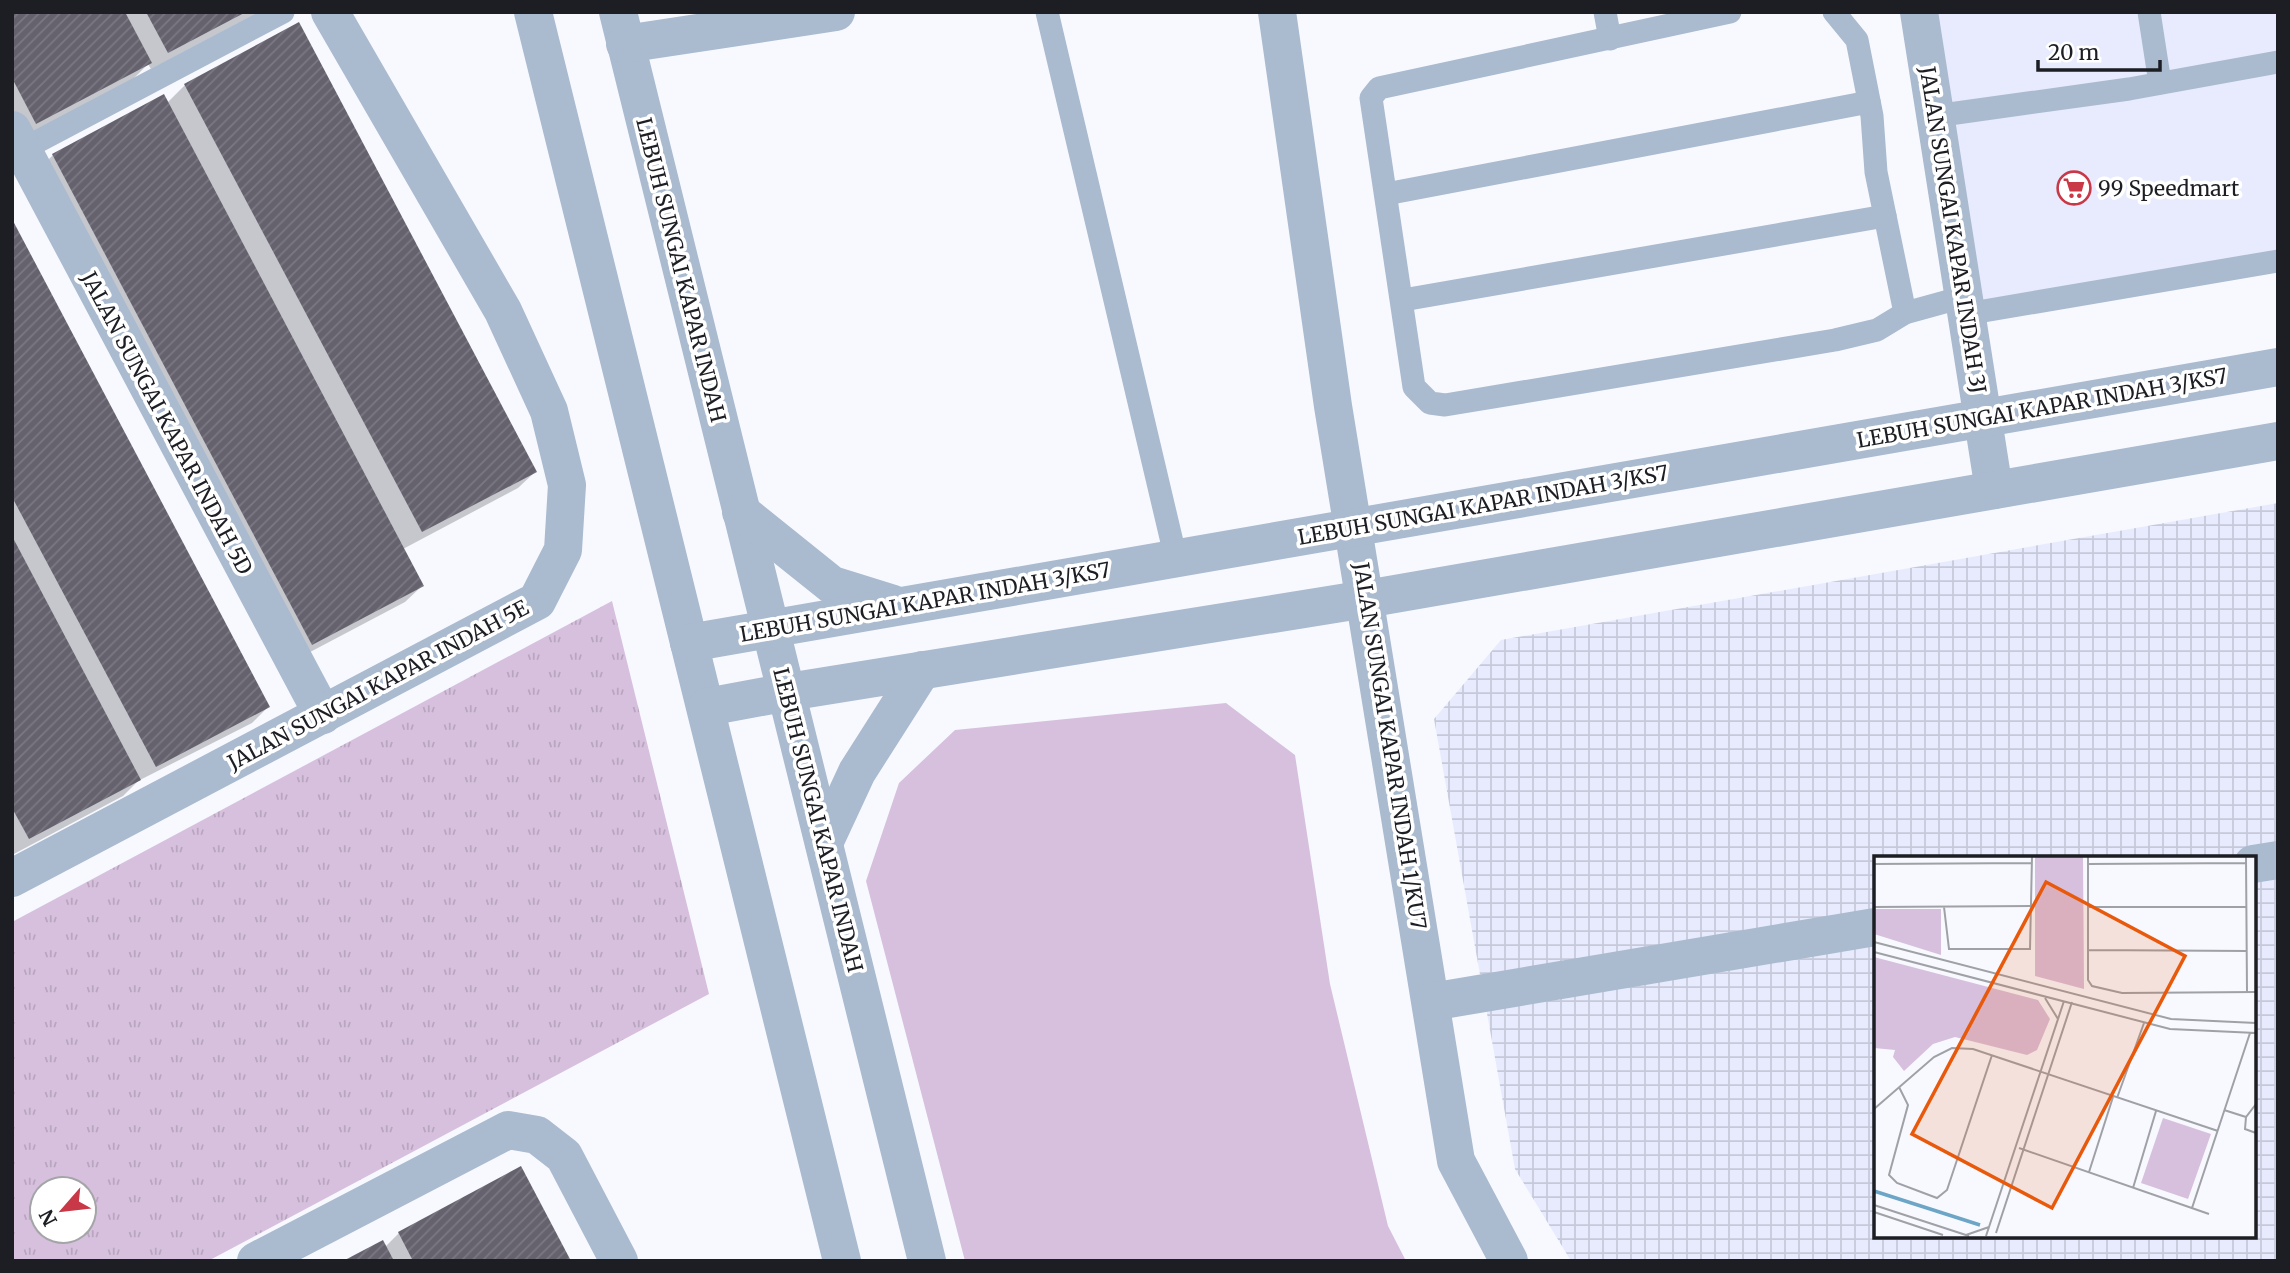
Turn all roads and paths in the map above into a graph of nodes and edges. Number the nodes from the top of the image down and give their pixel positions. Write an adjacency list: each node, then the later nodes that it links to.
1 (283, 12): 18 (lane)
2 (330, 12): 39 (street, JALAN SUNGAI KAPAR INDAH 5E)
3 (533, 12): 35 (street)
4 (836, 12): 12 (street)
5 (1047, 12): 31 (lane)
6 (1277, 12): 30 (street, JALAN SUNGAI KAPAR INDAH 1/KU7)
7 (1605, 12): 13 (lane)
8 (1730, 12): 13 (lane)
9 (1834, 12): 16 (lane)
10 (1919, 12): 17 (street, JALAN SUNGAI KAPAR INDAH 3J)
11 (2149, 12): 15 (lane)
12 (622, 28): 29 (street, LEBUH SUNGAI KAPAR INDAH)
13 (1610, 39): 19 (lane)
14 (2278, 62): 15 (lane)
15 (2160, 83): 17 (lane)
16 (1869, 103): 19 (lane); 20 (lane)
17 (1935, 116): 23 (street, JALAN SUNGAI KAPAR INDAH 3J)
18 (16, 145): 39 (street, JALAN SUNGAI KAPAR INDAH 5D)
19 (1385, 194): 22 (lane)
20 (1885, 216): 22 (lane); 24 (lane)
21 (2278, 261): 23 (lane)
22 (1403, 300): 24 (lane)
23 (1965, 305): 24 (lane); 26 (street, JALAN SUNGAI KAPAR INDAH 3J)
24 (1905, 313)
25 (2278, 367): 26 (street, LEBUH SUNGAI KAPAR INDAH 3/KS7)
26 (1982, 419): 28 (street, JALAN SUNGAI KAPAR INDAH 3J); 30 (street, LEBUH SUNGAI KAPAR INDAH 3/KS7)
27 (2278, 441): 28 (street)
28 (1994, 490): 32 (street)
29 (741, 512): 33 (street); 34 (street, LEBUH SUNGAI KAPAR INDAH)
30 (1355, 527): 31 (street, LEBUH SUNGAI KAPAR INDAH 3/KS7); 32 (street, JALAN SUNGAI KAPAR INDAH 1/KU7)
31 (1175, 559): 33 (street, LEBUH SUNGAI KAPAR INDAH 3/KS7)
32 (1366, 599): 36 (street); 45 (street, JALAN SUNGAI KAPAR INDAH 1/KU7)
33 (901, 606): 34 (street, LEBUH SUNGAI KAPAR INDAH 3/KS7)
34 (770, 629): 35 (street, LEBUH SUNGAI KAPAR INDAH 3/KS7); 37 (street, LEBUH SUNGAI KAPAR INDAH)
35 (689, 643): 38 (street)
36 (922, 670): 37 (street); 40 (street)
37 (788, 692): 38 (street); 40 (street, LEBUH SUNGAI KAPAR INDAH)
38 (707, 708): 48 (street)
39 (323, 715): 43 (street, JALAN SUNGAI KAPAR INDAH 5E)
40 (824, 843): 49 (street, LEBUH SUNGAI KAPAR INDAH)
41 (2278, 860): 42 (street)
42 (2255, 864)
43 (14, 873)
44 (1874, 927): 45 (street)
45 (1431, 1002): 50 (street, JALAN SUNGAI KAPAR INDAH 1/KU7)
46 (256, 1261): 47 (street)
47 (619, 1261)
48 (842, 1261)
49 (927, 1261)
50 (1509, 1261)

